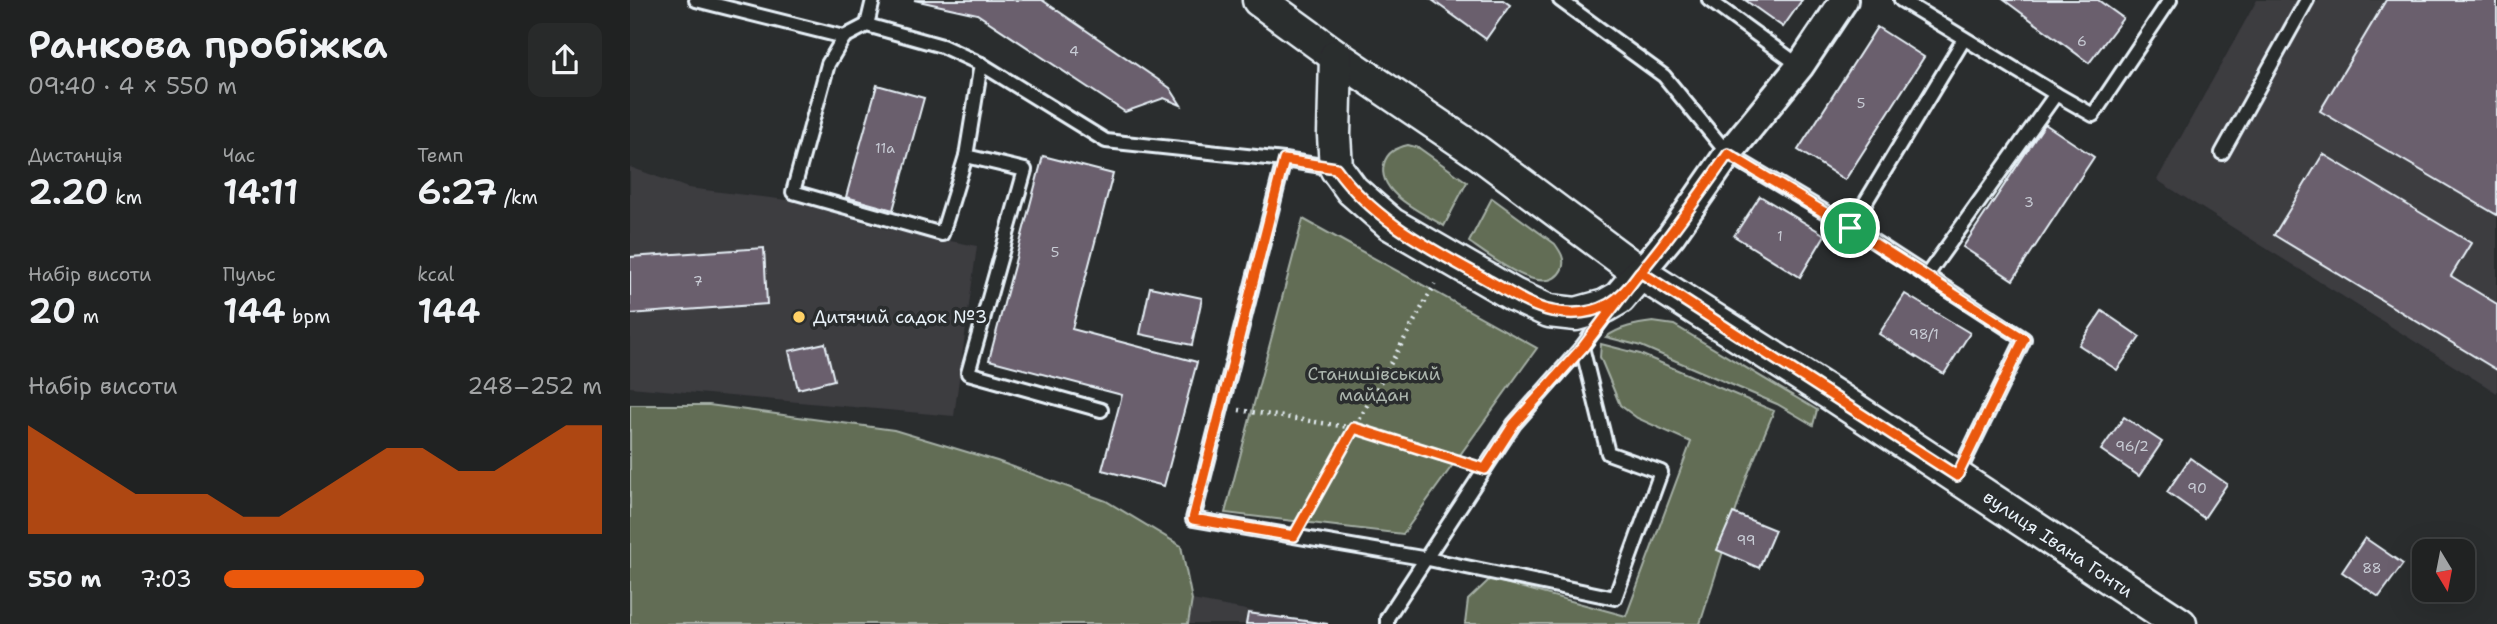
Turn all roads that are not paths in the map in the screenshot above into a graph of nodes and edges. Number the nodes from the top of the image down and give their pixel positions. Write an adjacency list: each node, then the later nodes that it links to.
1 (696, 0): 11 (lane)
2 (873, 0): 10 (lane)
3 (1259, 0): 13 (street)
4 (1560, 0): 18 (lane)
5 (1709, 0): 15 (lane)
6 (1844, 0): 15 (street)
7 (1901, 0): 12 (lane)
8 (2170, 0): 16 (lane)
9 (2307, 0): 17 (lane)
10 (867, 25): 11 (lane); 14 (lane)
11 (844, 37): 19 (lane)
12 (1964, 39): 16 (lane); 22 (lane)
13 (1336, 56): 21 (street); 23 (street)
14 (981, 64): 19 (lane); 20 (lane)
15 (1800, 66): 18 (street)
16 (2056, 94): 24 (lane)
17 (2222, 153)
18 (1728, 154): 22 (lane); 23 (street)
19 (966, 156): 27 (lane)
20 (1284, 160): 21 (lane); 29 (lane)
21 (1336, 168): 25 (street)
22 (1850, 228): 24 (lane)
23 (1640, 272): 25 (street); 28 (street, вулиця Івана Гонти)
24 (1927, 275): 28 (lane)
25 (1619, 298): 26 (lane)
26 (1583, 347): 29 (lane); 29 (lane)
27 (1101, 410)
28 (1957, 476): 31 (street, вулиця Івана Гонти)
29 (1428, 559): 30 (lane)
30 (1387, 624)
31 (2180, 624)

